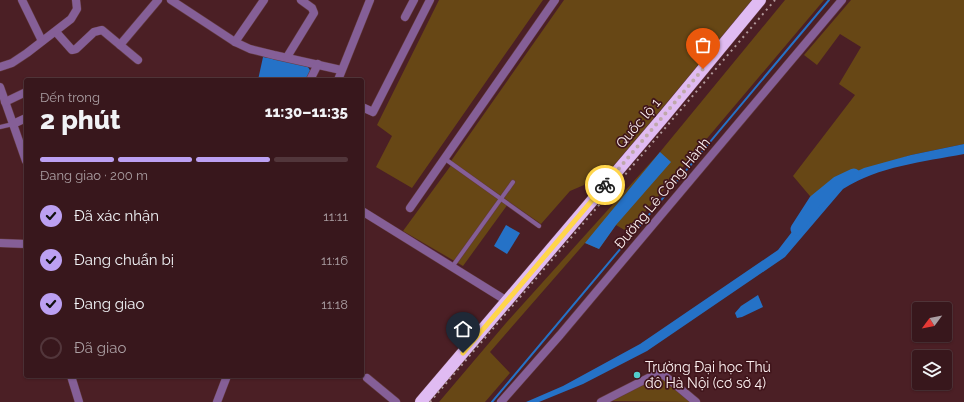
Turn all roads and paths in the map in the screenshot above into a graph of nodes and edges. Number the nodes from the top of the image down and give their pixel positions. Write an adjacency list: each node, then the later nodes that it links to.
1 (22, 0): 15 (street)
2 (76, 0): 14 (street)
3 (158, 0): 17 (street)
4 (171, 0): 16 (street)
5 (264, 0): 16 (street)
6 (301, 0): 18 (street)
7 (370, 0): 22 (street)
8 (414, 0): 13 (street)
9 (430, 0): 28 (street)
10 (555, 0): 36 (street)
11 (760, 0): 42 (highway, Quốc lộ 1)
12 (842, 0): 50 (street, Đường Lê Công Hành)
13 (405, 17)
14 (56, 32): 15 (street); 17 (street)
15 (42, 41): 21 (street)
16 (235, 42): 18 (street)
17 (120, 44): 19 (street)
18 (287, 57): 20 (street)
19 (138, 60)
20 (318, 64): 22 (street); 23 (street)
21 (0, 66)
22 (341, 70): 24 (street)
23 (311, 78)
24 (339, 78)
25 (0, 87): 27 (street)
26 (24, 93): 27 (street)
27 (5, 102): 30 (street)
28 (364, 108)
29 (24, 119): 30 (street)
30 (13, 124): 31 (lane); 32 (street)
31 (0, 127)
32 (24, 155)
33 (448, 161): 35 (lane)
34 (513, 182): 35 (lane)
35 (501, 199): 38 (lane); 41 (lane)
36 (410, 208)
37 (364, 212): 41 (street)
38 (539, 226)
39 (0, 243): 40 (street)
40 (24, 244)
41 (452, 267): 42 (street)
42 (507, 301): 49 (highway, Quốc lộ 1)
43 (72, 378): 46 (street)
44 (225, 378): 47 (street)
45 (367, 378): 48 (street)
46 (78, 401)
47 (217, 402)
48 (396, 402)
49 (421, 402)
50 (501, 402)
51 (601, 402): 52 (street)
52 (696, 402)

